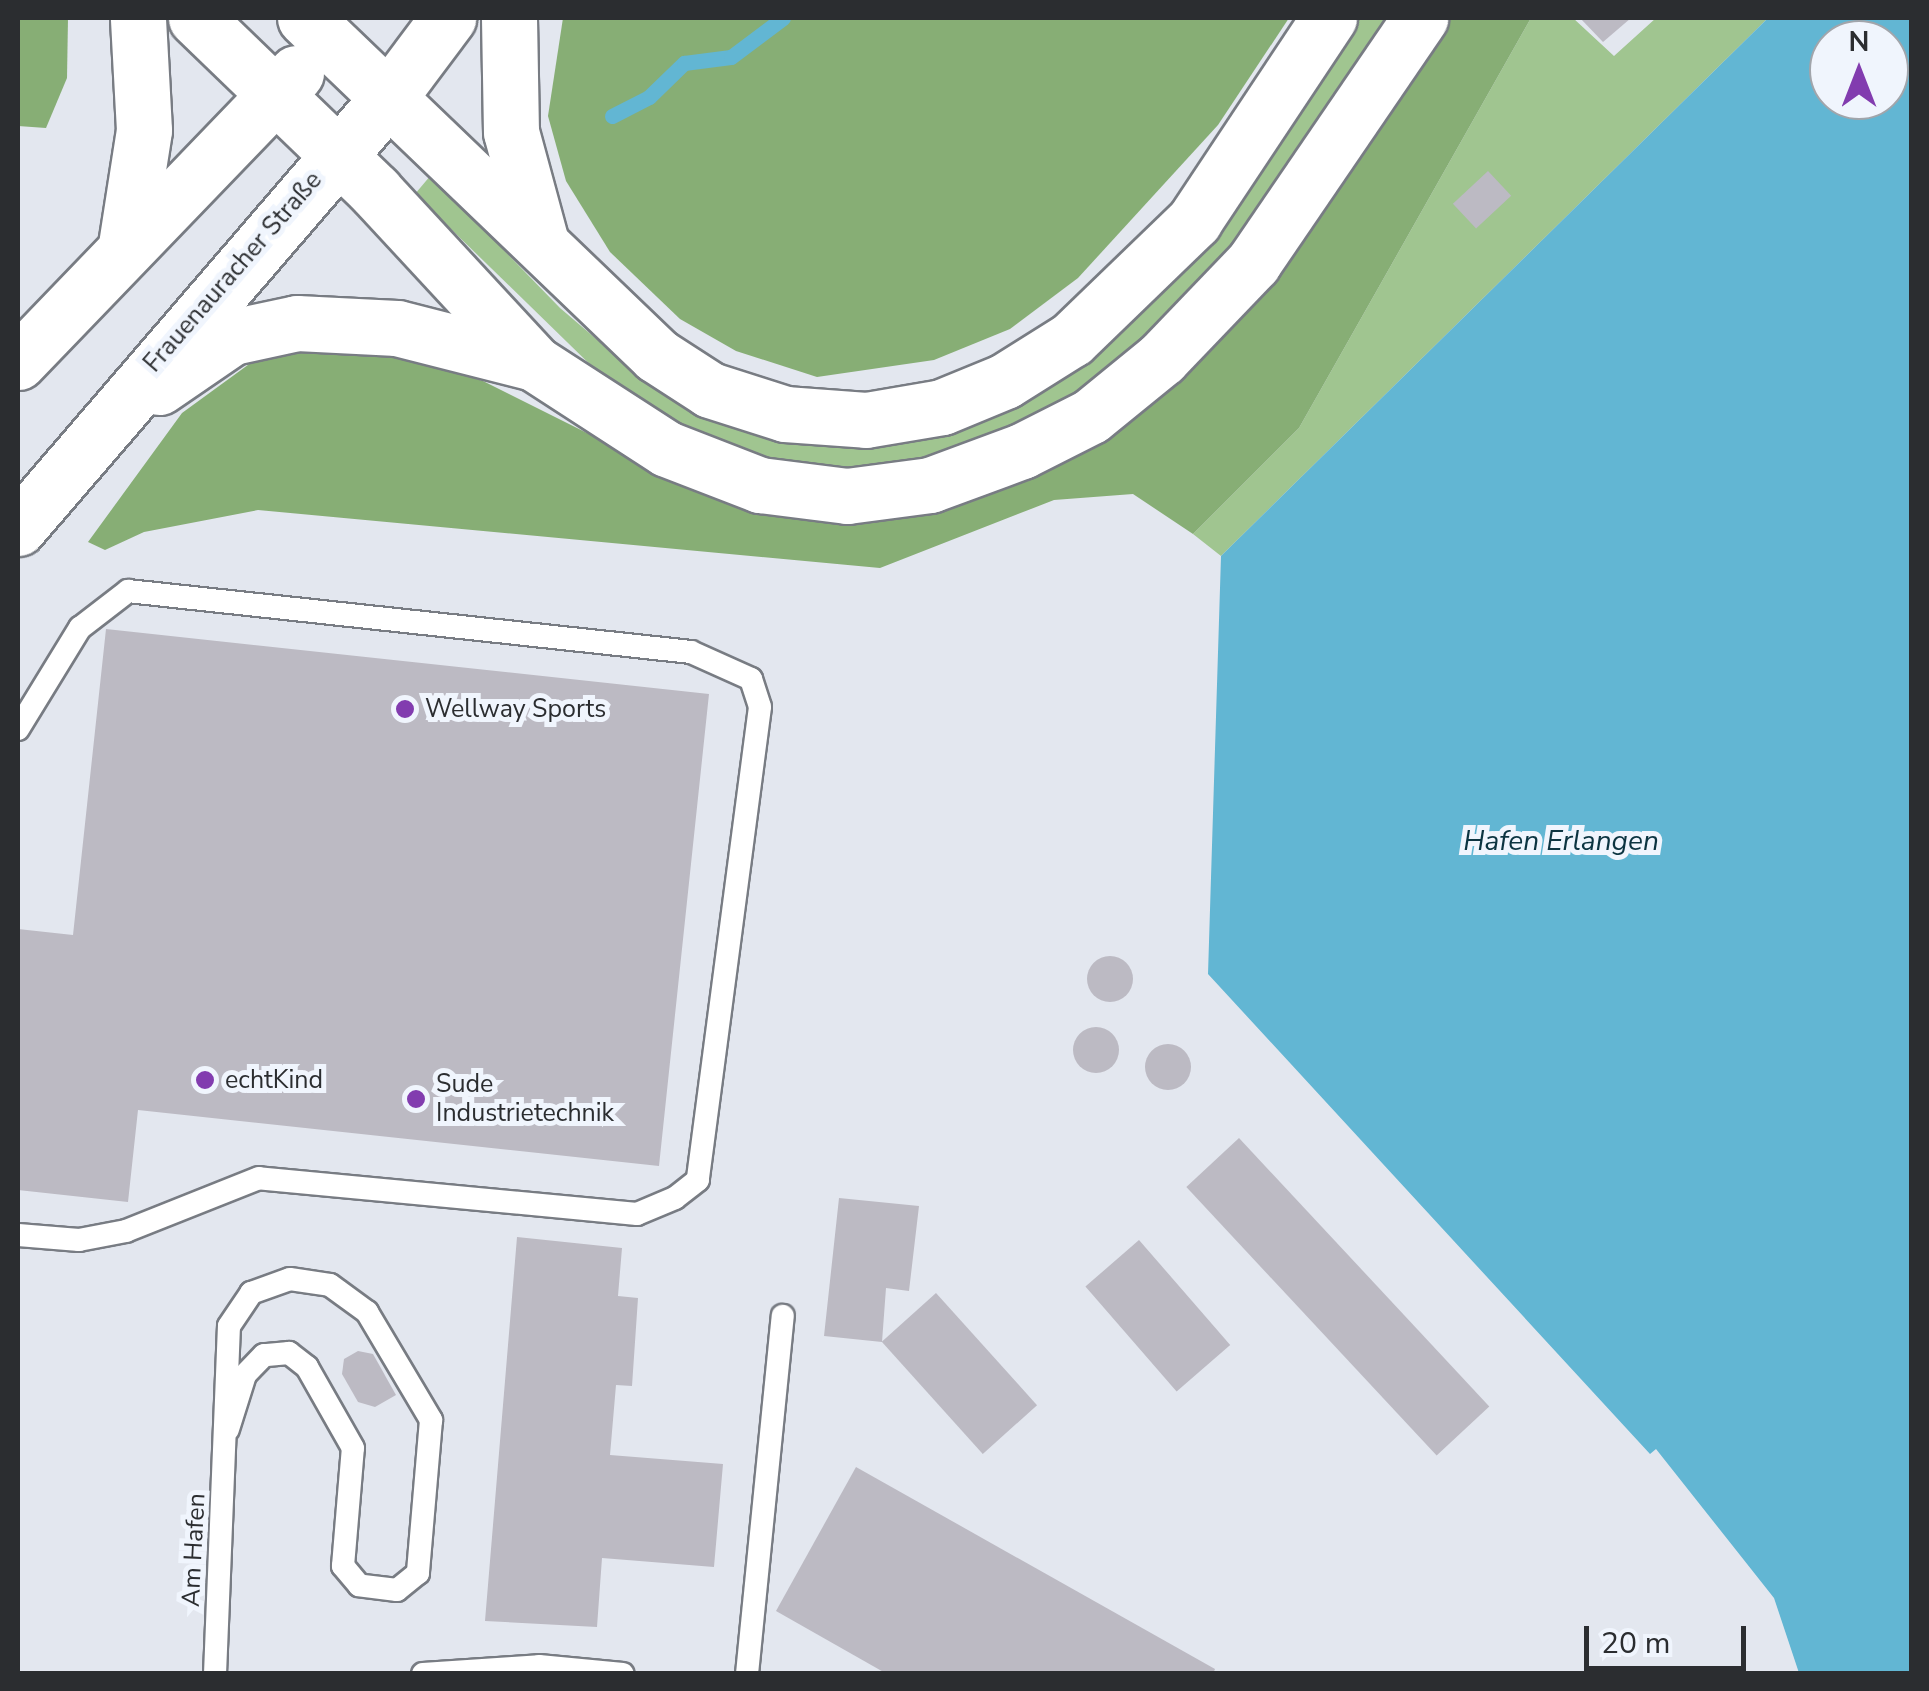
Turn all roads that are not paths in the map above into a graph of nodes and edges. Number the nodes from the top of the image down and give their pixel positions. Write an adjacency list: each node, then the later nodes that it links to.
1 (138, 18): 13 (main road)
2 (196, 18): 9 (main road)
3 (448, 18): 8 (main road, Frauenauracher Straße)
4 (508, 18): 12 (main road)
5 (1330, 18): 12 (main road)
6 (1420, 18): 15 (main road)
7 (326, 25): 8 (main road); 9 (main road); 10 (main road)
8 (389, 96): 10 (main road); 11 (main road, Frauenauracher Straße); 12 (main road)
9 (273, 98): 10 (main road); 11 (main road); 13 (main road)
10 (332, 98): 11 (main road)
11 (337, 154): 15 (main road); 16 (main road, Frauenauracher Straße)
12 (540, 239)
13 (126, 246): 14 (main road)
14 (18, 362)
15 (534, 363): 16 (main road)
16 (96, 430): 17 (main road, Frauenauracher Straße)
17 (18, 528)
18 (18, 730): 19 (lane)
19 (18, 1235)
20 (782, 1316): 25 (lane)
21 (228, 1429): 21 (lane); 22 (lane, Am Hafen)
22 (216, 1674)
23 (423, 1674): 24 (lane)
24 (623, 1674)
25 (747, 1674)

